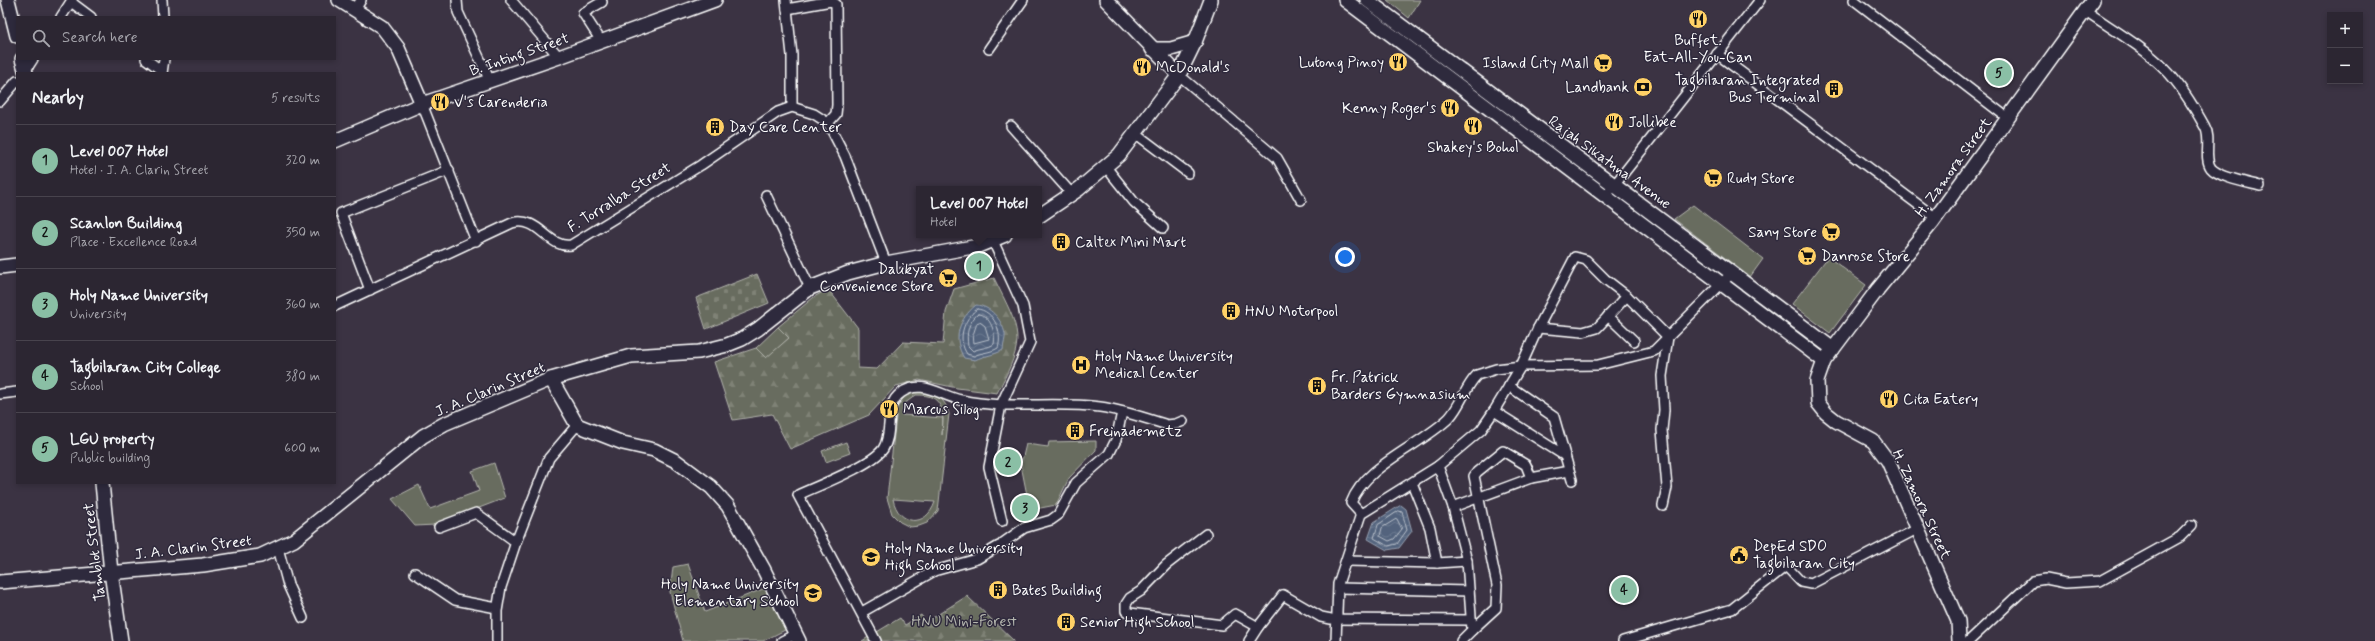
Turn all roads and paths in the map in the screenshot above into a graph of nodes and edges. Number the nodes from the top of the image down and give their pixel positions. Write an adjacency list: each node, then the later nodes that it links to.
1 (8, 0): 24 (main road)
2 (162, 0): 22 (street)
3 (339, 0): 17 (main road)
4 (457, 0): 39 (street)
5 (511, 0): 31 (street)
6 (715, 0): 26 (main road, B. Inting Street)
7 (1023, 0): 28 (street)
8 (1106, 0): 29 (main road)
9 (1211, 0): 27 (main road)
10 (1345, 0): 25 (main road)
11 (1367, 0): 23 (main road, Rajah Sikatuna Avenue)
12 (1760, 0): 30 (street)
13 (1854, 0): 43 (street)
14 (2093, 0): 19 (main road, H. Zamora Street)
15 (72, 1): 20 (street); 21 (street)
16 (602, 2): 26 (street)
17 (358, 5): 41 (main road)
18 (787, 5): 42 (street); 44 (street)
19 (2086, 11): 43 (main road, H. Zamora Street); 52 (street)
20 (62, 16)
21 (90, 16)
22 (163, 16)
23 (1398, 24): 25 (main road); 51 (main road, Rajah Sikatuna Avenue)
24 (16, 32)
25 (1391, 35): 55 (main road)
26 (601, 41): 31 (main road, B. Inting Street)
27 (1195, 42): 29 (main road); 37 (main road)
28 (989, 49)
29 (1152, 49): 37 (main road)
30 (1717, 54): 51 (street); 60 (street)
31 (559, 57): 39 (main road, B. Inting Street)
32 (32, 60): 35 (street)
33 (147, 60): 36 (street)
34 (164, 60): 36 (street)
35 (23, 71)
36 (162, 72)
37 (1179, 75): 46 (main road); 57 (street)
38 (16, 80): 40 (street)
39 (490, 81): 41 (main road, B. Inting Street)
40 (0, 101)
41 (422, 104): 47 (main road, B. Inting Street); 49 (street)
42 (792, 107): 44 (street); 63 (street, F. Torralba Street)
43 (2009, 119): 60 (main road, H. Zamora Street)
44 (828, 123): 65 (street)
45 (1011, 126): 53 (street)
46 (1135, 133): 48 (main road); 50 (street)
47 (336, 141)
48 (1106, 167): 53 (main road); 61 (street)
49 (449, 170): 63 (street); 71 (street)
50 (1188, 173)
51 (1614, 185): 55 (street); 56 (main road, Rajah Sikatuna Avenue)
52 (2260, 186)
53 (1071, 193): 59 (main road)
54 (766, 195): 70 (street)
55 (1605, 197): 58 (main road)
56 (1630, 197): 58 (main road); 68 (main road, Rajah Sikatuna Avenue)
57 (1301, 200)
58 (1620, 208): 69 (main road)
59 (1042, 214)
60 (1936, 218): 78 (main road, H. Zamora Street)
61 (1163, 228)
62 (999, 238): 64 (main road, J. A. Clarin Street)
63 (476, 241): 71 (street)
64 (993, 241): 65 (main road, J. A. Clarin Street); 85 (street)
65 (886, 263): 70 (main road, J. A. Clarin Street)
66 (16, 265): 67 (main road)
67 (0, 267)
68 (1731, 274): 69 (street); 78 (main road, Rajah Sikatuna Avenue)
69 (1722, 285): 76 (street); 79 (main road)
70 (810, 288): 81 (main road, J. A. Clarin Street)
71 (370, 290): 73 (street)
72 (1627, 296): 74 (street); 75 (street); 76 (street)
73 (336, 306)
74 (1608, 316): 75 (street); 77 (street)
75 (1538, 328): 80 (street)
76 (1668, 337): 80 (street); 96 (street)
77 (1634, 342)
78 (1833, 349): 79 (main road, H. Zamora Street)
79 (1824, 361): 101 (main road, H. Zamora Street)
80 (1521, 366): 82 (street); 98 (street)
81 (551, 379): 89 (main road); 105 (main road, J. A. Clarin Street)
82 (1509, 386): 86 (street); 90 (street)
83 (16, 392): 84 (street)
84 (0, 394)
85 (1001, 405): 87 (street); 104 (street); 115 (street)
86 (1494, 411): 90 (street); 91 (street)
87 (1122, 412): 88 (street); 104 (street)
88 (1183, 421)
89 (577, 425): 103 (street); 121 (main road)
90 (1565, 456): 92 (street)
91 (1438, 466): 93 (street); 97 (street)
92 (1531, 478): 95 (street); 95 (street)
93 (1412, 483): 98 (street); 108 (street)
94 (102, 484): 109 (main road, Tamblot Street)
95 (1480, 497): 97 (street); 120 (street)
96 (1663, 506)
97 (1454, 507): 107 (street)
98 (1361, 514): 106 (street)
99 (2192, 525): 131 (street)
100 (439, 527): 103 (street)
101 (1917, 529): 129 (street); 130 (main road, H. Zamora Street)
102 (1206, 534): 119 (street)
103 (516, 542): 114 (street)
104 (1004, 542): 115 (street)
105 (278, 548): 109 (main road, J. A. Clarin Street); 116 (street)
106 (1347, 561): 108 (street); 112 (street)
107 (1467, 561): 108 (street); 113 (street)
108 (1437, 563)
109 (111, 572): 111 (main road, J. A. Clarin Street); 122 (main road, Tamblot Street)
110 (415, 573): 114 (street)
111 (0, 582)
112 (1339, 588): 113 (street); 117 (street)
113 (1469, 591): 118 (street)
114 (497, 608): 123 (street)
115 (862, 612): 125 (street)
116 (303, 618)
117 (1338, 618): 118 (street); 119 (street); 127 (street)
118 (1471, 620): 120 (street)
119 (1258, 627): 126 (street)
120 (1472, 630): 128 (street)
121 (797, 637): 124 (street)
122 (121, 641)
123 (497, 641)
124 (782, 641)
125 (876, 641)
126 (1249, 641)
127 (1336, 641)
128 (1460, 641)
129 (1623, 641)
130 (1959, 641)
131 (1969, 641)

